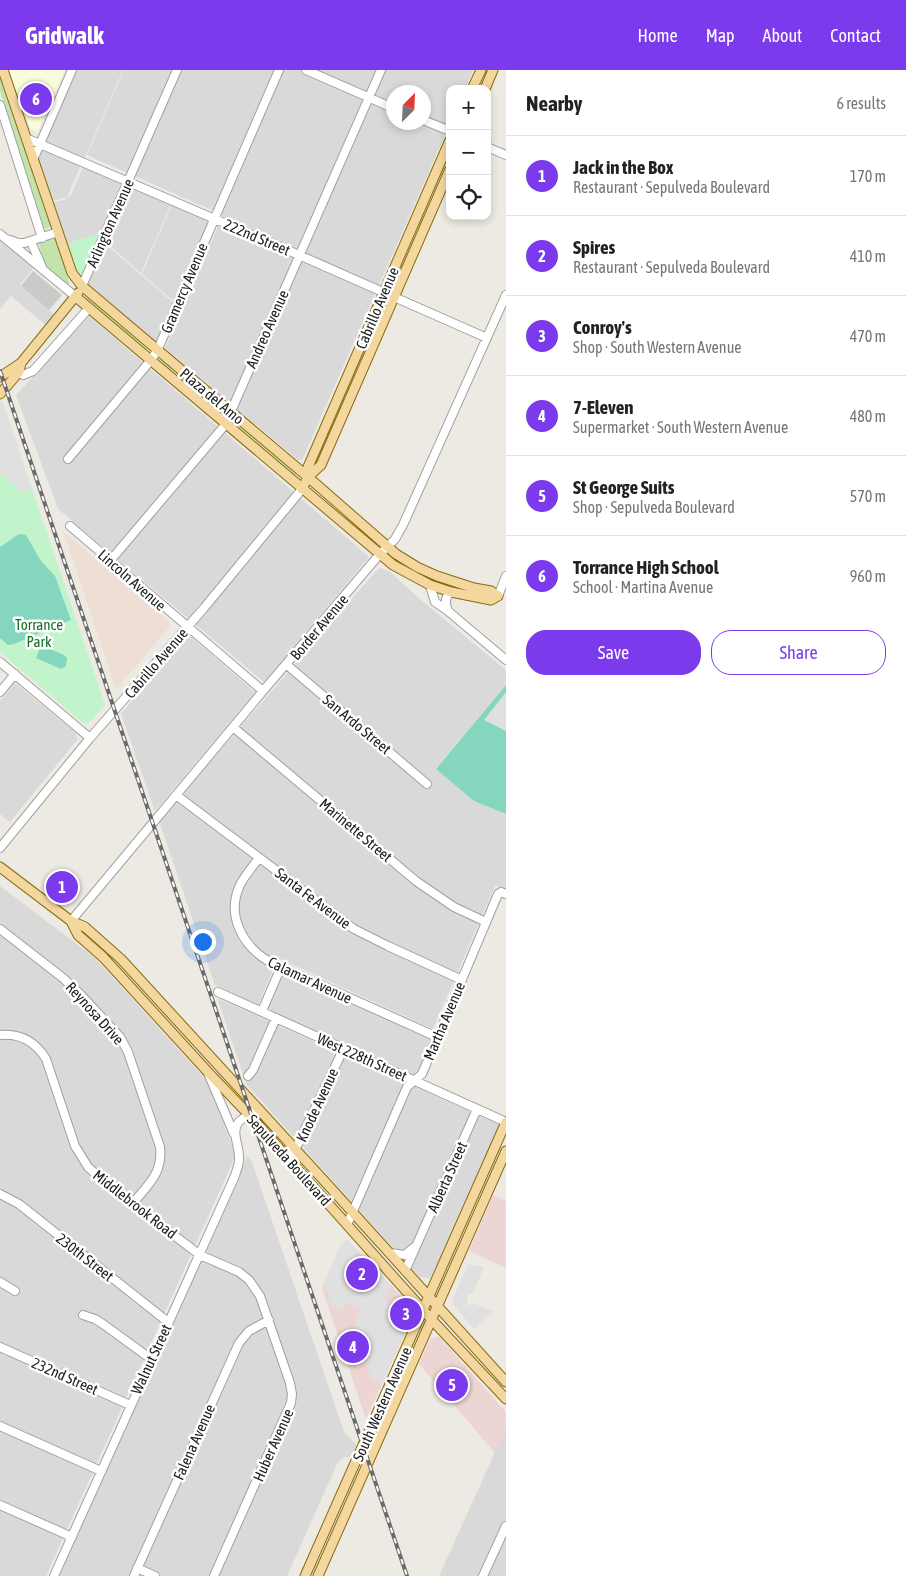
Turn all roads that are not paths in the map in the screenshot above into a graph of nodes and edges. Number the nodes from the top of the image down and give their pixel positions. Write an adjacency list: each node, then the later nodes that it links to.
1 (3, 70): 16 (main road, Plaza del Amo)
2 (72, 70): 17 (street)
3 (177, 70): 23 (street, Arlington Avenue)
4 (279, 70): 24 (street, Gramercy Avenue)
5 (306, 70): 11 (street)
6 (381, 70): 11 (street, Andreo Avenue)
7 (480, 70): 9 (main road)
8 (493, 70): 10 (main road)
9 (474, 85)
10 (486, 85)
11 (369, 98): 13 (street); 29 (street, Andreo Avenue)
12 (0, 105): 27 (street)
13 (386, 105)
14 (431, 123): 15 (street)
15 (446, 130)
16 (26, 138): 17 (street, 222nd Street); 21 (main road, Plaza del Amo)
17 (39, 144): 21 (street); 23 (street, 222nd Street)
18 (446, 149): 32 (main road, Cabrillo Avenue)
19 (491, 149): 20 (street)
20 (506, 155)
21 (33, 160): 25 (main road, Plaza del Amo)
22 (447, 175): 35 (main road, Cabrillo Avenue)
23 (128, 182): 24 (street, 222nd Street); 31 (street, Arlington Avenue)
24 (214, 219): 29 (street, 222nd Street); 38 (street, Gramercy Avenue)
25 (58, 232): 27 (street); 31 (main road, Plaza del Amo)
26 (0, 234): 28 (street); 30 (street)
27 (42, 238): 28 (street)
28 (31, 242): 30 (street)
29 (299, 255): 32 (street, 222nd Street); 43 (street, Andreo Avenue)
30 (42, 269): 34 (street)
31 (82, 286): 34 (main road, Arlington Avenue); 38 (main road, Plaza del Amo)
32 (384, 292): 35 (street, 222nd Street); 46 (main road, Cabrillo Avenue)
33 (506, 295): 37 (street, Border Avenue)
34 (76, 296): 36 (main road, Plaza del Amo); 40 (main road, Arlington Avenue)
35 (394, 297): 37 (street, 222nd Street); 46 (main road, Cabrillo Avenue)
36 (89, 308): 39 (main road, Plaza del Amo); 40 (street, Arlington Avenue)
37 (486, 338): 49 (street, Border Avenue)
38 (158, 349): 39 (street, Gramercy Avenue); 43 (main road, Plaza del Amo)
39 (151, 360): 44 (main road, Plaza del Amo); 45 (street, Gramercy Avenue)
40 (20, 367): 41 (main road, Arlington Avenue); 42 (main road, Arlington Avenue)
41 (0, 377)
42 (0, 394)
43 (231, 412): 44 (street, Andreo Avenue); 46 (main road, Plaza del Amo)
44 (225, 425): 47 (main road, Plaza del Amo); 51 (street, Andreo Avenue)
45 (68, 458)
46 (308, 477): 47 (main road, Cabrillo Avenue); 49 (main road, Plaza del Amo)
47 (302, 488): 50 (main road, Plaza del Amo); 57 (street, Cabrillo Avenue)
48 (70, 526): 51 (street, Lincoln Avenue)
49 (388, 546): 50 (street, Border Avenue); 55 (main road, Plaza del Amo)
50 (379, 555): 53 (main road, Plaza del Amo); 60 (street, Border Avenue)
51 (110, 561): 57 (street, Lincoln Avenue)
52 (506, 576): 55 (street)
53 (430, 585): 54 (main road, Plaza del Amo); 56 (street)
54 (451, 592): 55 (main road, Plaza del Amo); 56 (street)
55 (502, 596)
56 (448, 611): 58 (street)
57 (187, 627): 62 (street, Lincoln Avenue); 65 (street, Cabrillo Avenue)
58 (506, 660)
59 (0, 662): 61 (street)
60 (287, 665): 62 (street, Border Avenue); 66 (street, San Ardo Street)
61 (15, 674): 63 (street); 65 (street)
62 (263, 691): 64 (street, Border Avenue)
63 (0, 692)
64 (233, 727): 67 (street, Border Avenue); 73 (street, Marinette Street)
65 (90, 738): 68 (street, Cabrillo Avenue)
66 (427, 784)
67 (176, 795): 69 (street, Santa Fe Avenue); 72 (street, Border Avenue)
68 (0, 848)
69 (259, 858): 75 (street, Calamar Avenue); 76 (street, Santa Fe Avenue)
70 (0, 867): 72 (main road, Sepulveda Boulevard)
71 (502, 894): 73 (street, Martha Avenue)
72 (71, 921): 77 (main road, Sepulveda Boulevard); 79 (main road, Sepulveda Boulevard)
73 (486, 922): 76 (street, Martha Avenue)
74 (0, 929): 98 (street, Reynosa Drive)
75 (281, 967): 80 (street); 83 (street, Calamar Avenue)
76 (462, 980): 83 (street, Martha Avenue)
77 (151, 992): 79 (main road); 89 (main road, Sepulveda Boulevard)
78 (218, 992): 80 (street, West 228th Street)
79 (142, 1000): 85 (main road, Sepulveda Boulevard)
80 (262, 1011): 81 (street, West 228th Street)
81 (276, 1018): 84 (street, West 228th Street); 86 (street)
82 (0, 1036): 98 (street, Middlebrook Road)
83 (437, 1037): 87 (street, Martha Avenue)
84 (344, 1048): 87 (street, West 228th Street); 92 (street, Knode Avenue)
85 (207, 1071): 89 (main road, Sepulveda Boulevard); 91 (street, Walnut Street)
86 (248, 1076)
87 (414, 1080): 88 (street, West 228th Street); 99 (street, Martha Avenue)
88 (477, 1109): 90 (street, West 228th Street); 101 (street, Alberta Street)
89 (254, 1113): 91 (street, Walnut Street); 92 (main road, Sepulveda Boulevard); 95 (main road, Sepulveda Boulevard)
90 (506, 1122): 94 (main road, South Western Avenue)
91 (237, 1141): 103 (street, Walnut Street)
92 (295, 1150): 95 (street, Knode Avenue); 99 (main road, Sepulveda Boulevard)
93 (506, 1151): 96 (main road, South Western Avenue)
94 (492, 1155): 96 (main road); 107 (main road, South Western Avenue)
95 (289, 1160): 100 (main road, Sepulveda Boulevard)
96 (489, 1190): 108 (main road, South Western Avenue)
97 (0, 1194): 113 (street, 230th Street)
98 (133, 1203): 103 (street, Middlebrook Road)
99 (353, 1212): 100 (street, Martha Avenue); 102 (main road, Sepulveda Boulevard)
100 (347, 1225): 109 (main road, Sepulveda Boulevard)
101 (416, 1245): 102 (street); 104 (street, Alberta Street)
102 (390, 1253): 104 (main road, Sepulveda Boulevard)
103 (200, 1255): 111 (street, Huber Avenue); 113 (street, Walnut Street)
104 (405, 1271): 107 (main road, Sepulveda Boulevard)
105 (0, 1282): 106 (street)
106 (15, 1291)
107 (430, 1298): 108 (main road, Sepulveda Boulevard); 109 (main road, South Western Avenue)
108 (437, 1307): 112 (main road, South Western Avenue); 116 (main road, Sepulveda Boulevard)
109 (424, 1310): 112 (main road, Sepulveda Boulevard); 128 (main road, South Western Avenue)
110 (83, 1315): 115 (street)
111 (269, 1320): 124 (street, Falena Avenue); 127 (street, Huber Avenue)
112 (432, 1320): 117 (main road, Sepulveda Boulevard); 129 (main road, South Western Avenue)
113 (168, 1322): 115 (street, Walnut Street)
114 (0, 1347): 118 (street, 232nd Street)
115 (151, 1360): 118 (street, Walnut Street)
116 (506, 1382)
117 (506, 1399)
118 (130, 1405): 120 (street, Walnut Street)
119 (0, 1426): 120 (street)
120 (101, 1472): 123 (street, Walnut Street)
121 (0, 1505): 123 (street)
122 (506, 1526): 130 (street)
123 (72, 1537): 125 (street, Walnut Street)
124 (136, 1572): 126 (street)
125 (54, 1576)
126 (156, 1576)
127 (214, 1576)
128 (305, 1576)
129 (318, 1576)
130 (483, 1576)

